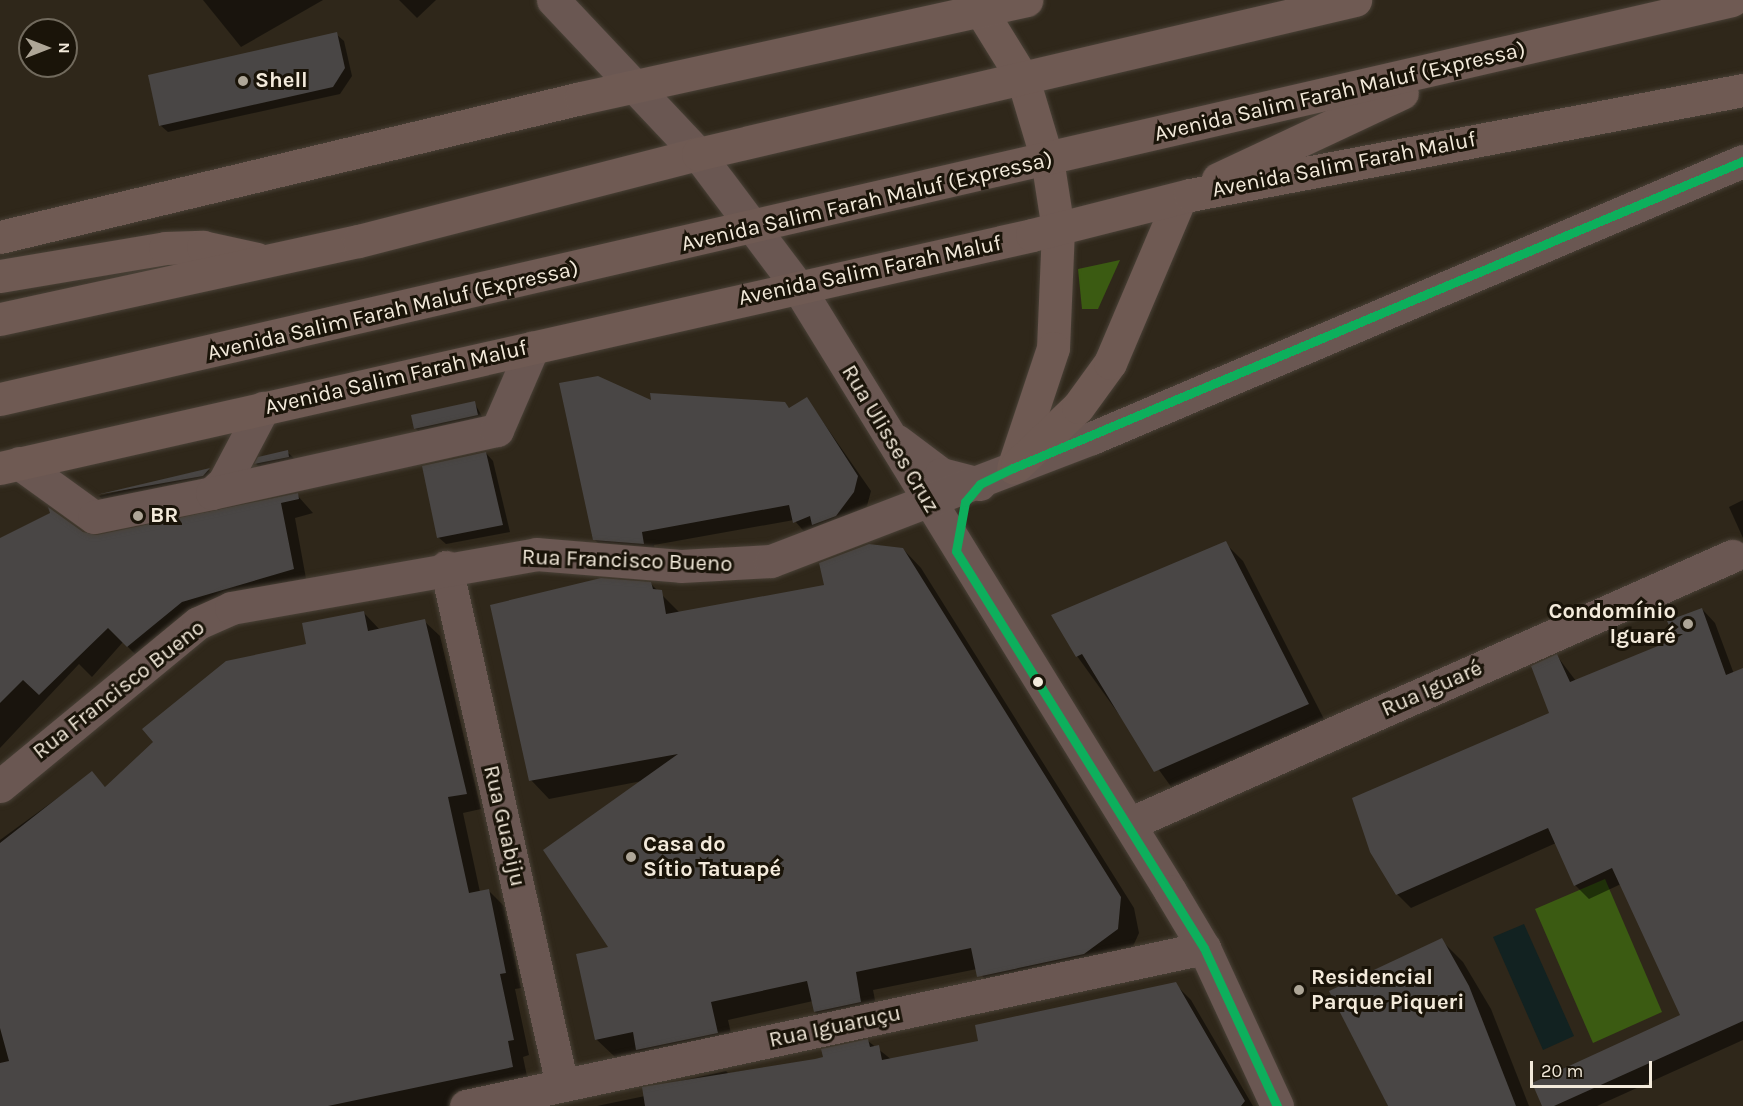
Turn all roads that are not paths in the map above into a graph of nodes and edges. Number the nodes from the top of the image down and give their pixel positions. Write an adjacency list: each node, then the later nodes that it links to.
1 (1026, 0): 5 (highway)
2 (1355, 0): 7 (highway)
3 (1732, 0): 6 (highway, Avenida Salim Farah Maluf (Expressa))
4 (564, 4): 8 (street, Rua Ulisses Cruz)
5 (981, 11): 7 (highway); 8 (highway)
6 (1466, 64): 11 (highway, Avenida Salim Farah Maluf (Expressa)); 13 (highway)
7 (1023, 79): 10 (highway); 11 (highway)
8 (639, 90): 10 (street, Rua Ulisses Cruz); 16 (highway)
9 (1743, 90): 13 (highway, Avenida Salim Farah Maluf)
10 (698, 154): 14 (street, Rua Ulisses Cruz); 17 (highway)
11 (1047, 159): 14 (highway, Avenida Salim Farah Maluf (Expressa)); 15 (highway)
12 (1743, 160): 26 (street, Rua Francisco Bueno)
13 (1185, 196): 15 (highway, Avenida Salim Farah Maluf); 26 (highway)
14 (758, 228): 19 (street, Rua Ulisses Cruz); 22 (highway, Avenida Salim Farah Maluf (Expressa))
15 (1058, 229): 19 (highway, Avenida Salim Farah Maluf); 26 (highway)
16 (0, 237)
17 (264, 262): 18 (highway); 20 (highway)
18 (0, 276)
19 (798, 287): 21 (highway, Avenida Salim Farah Maluf); 24 (street, Rua Ulisses Cruz)
20 (0, 319)
21 (533, 346): 23 (highway, Avenida Salim Farah Maluf); 28 (street)
22 (0, 399)
23 (263, 408): 25 (highway, Avenida Salim Farah Maluf); 28 (street)
24 (888, 436): 27 (street); 29 (street, Rua Ulisses Cruz)
25 (10, 465): 28 (street)
26 (1013, 468): 27 (street, Rua Francisco Bueno)
27 (980, 484): 29 (street, Rua Francisco Bueno); 30 (street)
28 (212, 493)
29 (928, 503): 30 (street, Rua Ulisses Cruz); 32 (street, Rua Francisco Bueno)
30 (956, 551): 34 (street, Rua Ulisses Cruz)
31 (1732, 556): 34 (street, Rua Iguaré)
32 (446, 567): 33 (street, Rua Francisco Bueno); 36 (street, Rua Guabiju)
33 (0, 786)
34 (1131, 823): 35 (street, Rua Ulisses Cruz)
35 (1204, 948): 36 (street, Rua Iguaruçu); 38 (street, Rua Ulisses Cruz)
36 (562, 1086): 37 (street, Rua Iguaruçu)
37 (466, 1106)
38 (1278, 1106)

